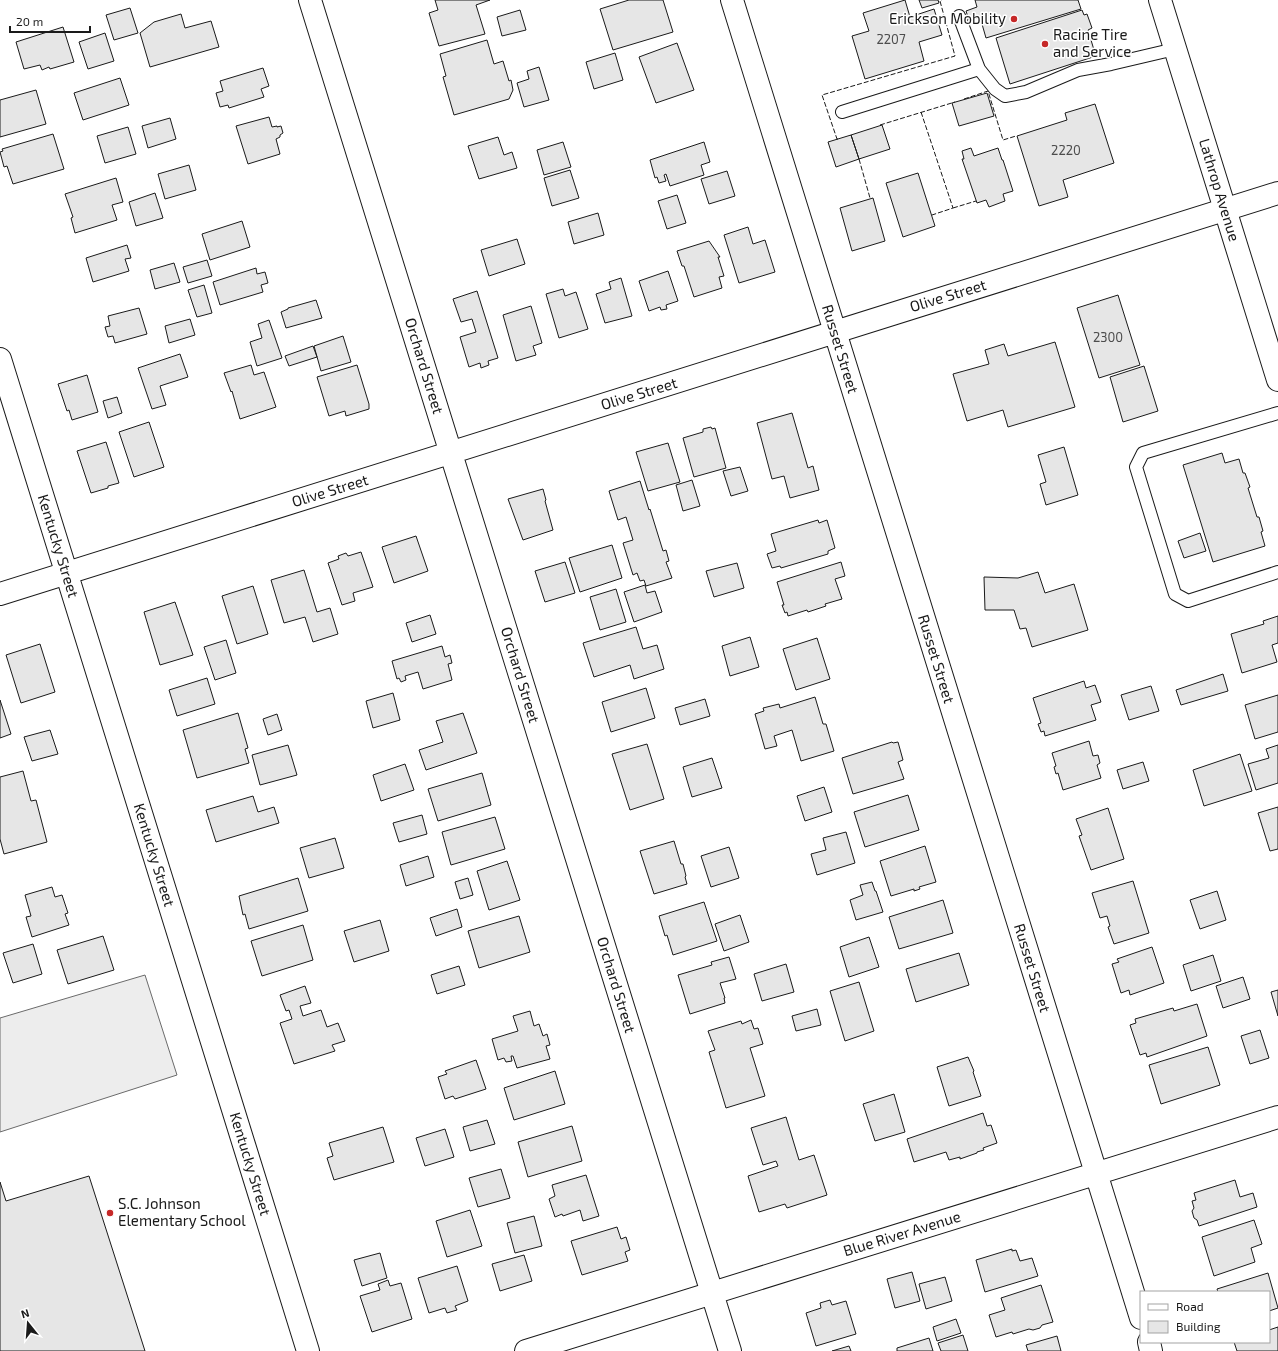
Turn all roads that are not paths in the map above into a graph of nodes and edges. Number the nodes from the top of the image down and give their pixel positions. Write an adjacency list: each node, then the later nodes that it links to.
1 (310, 0): 14 (street, Orchard Street)
2 (732, 0): 10 (street, Russet Street)
3 (1160, 0): 5 (street, Lathrop Avenue)
4 (959, 16): 6 (lane)
5 (1175, 49): 6 (lane); 9 (street, Lathrop Avenue)
6 (979, 69): 7 (lane)
7 (842, 112)
8 (1278, 193): 9 (street, Olive Street)
9 (1225, 210): 10 (street, Olive Street); 12 (street, Lathrop Avenue)
10 (835, 332): 14 (street, Olive Street); 19 (street, Russet Street)
11 (0, 359): 16 (street, Kentucky Street)
12 (1278, 380)
13 (1278, 413): 15 (lane)
14 (451, 453): 16 (street, Olive Street); 20 (street, Orchard Street)
15 (1278, 572)
16 (66, 573): 17 (street, Olive Street); 22 (street, Kentucky Street)
17 (0, 594)
18 (1278, 1116): 19 (street, Blue River Avenue)
19 (1096, 1173): 20 (street, Blue River Avenue); 21 (street, Russet Street)
20 (712, 1293): 23 (street, Blue River Avenue); 24 (street, Orchard Street)
21 (1140, 1315)
22 (308, 1351)
23 (526, 1351)
24 (730, 1351)

